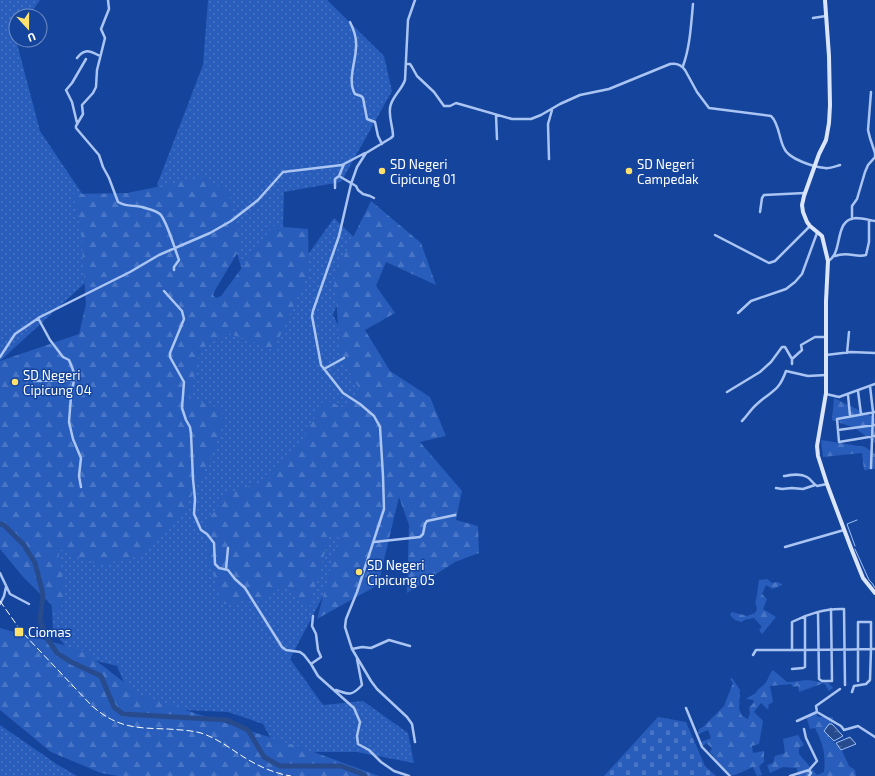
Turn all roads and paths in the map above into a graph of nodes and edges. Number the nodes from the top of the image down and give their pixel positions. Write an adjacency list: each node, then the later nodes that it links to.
1 (108, 0): 8 (street)
2 (415, 0): 11 (street)
3 (825, 0): 5 (main road)
4 (693, 4): 12 (street)
5 (826, 16): 6 (street); 23 (main road)
6 (813, 18)
7 (350, 22): 18 (street)
8 (100, 56): 9 (street); 16 (street)
9 (77, 58)
10 (86, 59): 16 (street)
11 (407, 64): 15 (street); 18 (street)
12 (683, 66): 14 (street); 23 (street)
13 (871, 92): 30 (street)
14 (552, 109): 15 (street); 20 (street)
15 (496, 115): 17 (street)
16 (77, 123): 36 (street)
17 (497, 139)
18 (382, 144): 19 (street)
19 (366, 153): 21 (street); 25 (street)
20 (549, 159)
21 (344, 164): 24 (street); 36 (street)
22 (840, 165): 23 (street)
23 (815, 166): 27 (main road)
24 (339, 176): 25 (street); 26 (street)
25 (351, 184): 28 (street); 52 (street)
26 (335, 188)
27 (805, 193): 29 (street); 33 (main road)
28 (374, 198)
29 (760, 212)
30 (852, 219): 31 (street); 37 (street)
31 (868, 220): 32 (street); 37 (street)
32 (875, 221)
33 (810, 226): 34 (main road); 35 (street)
34 (818, 232): 38 (main road); 41 (street)
35 (715, 235)
36 (175, 248): 39 (street); 42 (street)
37 (834, 256): 38 (street)
38 (828, 261): 44 (main road)
39 (174, 270)
40 (164, 291): 82 (street)
41 (738, 313)
42 (38, 318): 48 (street); 54 (street)
43 (849, 332): 46 (street)
44 (826, 337): 47 (main road); 50 (street)
45 (875, 352): 46 (street)
46 (847, 353): 47 (street)
47 (826, 356): 53 (main road)
48 (0, 357)
49 (344, 358): 52 (street)
50 (792, 359): 51 (street); 59 (street)
51 (792, 364)
52 (324, 368): 79 (street)
53 (827, 375): 60 (main road); 65 (street)
54 (75, 380): 55 (street); 75 (street)
55 (34, 381)
56 (875, 384): 57 (street)
57 (870, 386): 58 (street); 62 (street)
58 (858, 390): 61 (street); 63 (street)
59 (727, 392)
60 (826, 394): 61 (street); 73 (main road)
61 (848, 395): 64 (street)
62 (874, 412): 63 (street); 66 (street)
63 (860, 414): 64 (street)
64 (850, 416): 67 (street)
65 (742, 422)
66 (874, 425): 67 (street); 68 (street)
67 (838, 430): 68 (street)
68 (874, 436): 69 (street)
69 (874, 448): 70 (street)
70 (873, 459): 71 (street)
71 (871, 468)
72 (784, 476): 74 (street)
73 (828, 484): 74 (street); 78 (main road)
74 (815, 485): 76 (street)
75 (81, 487)
76 (776, 488)
77 (455, 515): 79 (street)
78 (844, 530): 80 (street); 85 (main road)
79 (373, 542): 93 (street)
80 (785, 547)
81 (228, 548): 82 (street)
82 (226, 569): 103 (street)
83 (0, 573): 84 (street)
84 (6, 584): 86 (street); 87 (street)
85 (875, 593)
86 (0, 604)
87 (29, 604)
88 (832, 609): 89 (street); 98 (street); 99 (street)
89 (818, 612): 91 (street); 97 (street)
90 (313, 616): 103 (street)
91 (805, 617): 95 (street); 96 (street)
92 (410, 646): 93 (street)
93 (352, 649): 102 (street)
94 (873, 649): 100 (street); 100 (street); 109 (street)
95 (792, 650): 96 (street); 101 (street)
96 (805, 650): 97 (street); 104 (street)
97 (818, 650): 98 (street); 98 (street)
98 (832, 650): 99 (street)
99 (845, 650): 100 (street); 106 (street)
100 (858, 650): 105 (street)
101 (753, 655)
102 (356, 656): 108 (street); 115 (street)
103 (312, 664): 108 (street)
104 (792, 669)
105 (858, 681)
106 (845, 685)
107 (840, 689): 111 (street)
108 (335, 690): 117 (street)
109 (852, 692)
110 (686, 708): 118 (street)
111 (817, 712): 112 (street); 114 (street)
112 (797, 721)
113 (804, 729): 116 (street)
114 (875, 737)
115 (415, 742)
116 (809, 770): 119 (street); 120 (street)
117 (409, 776)
118 (730, 776)
119 (790, 776)
120 (809, 776)

